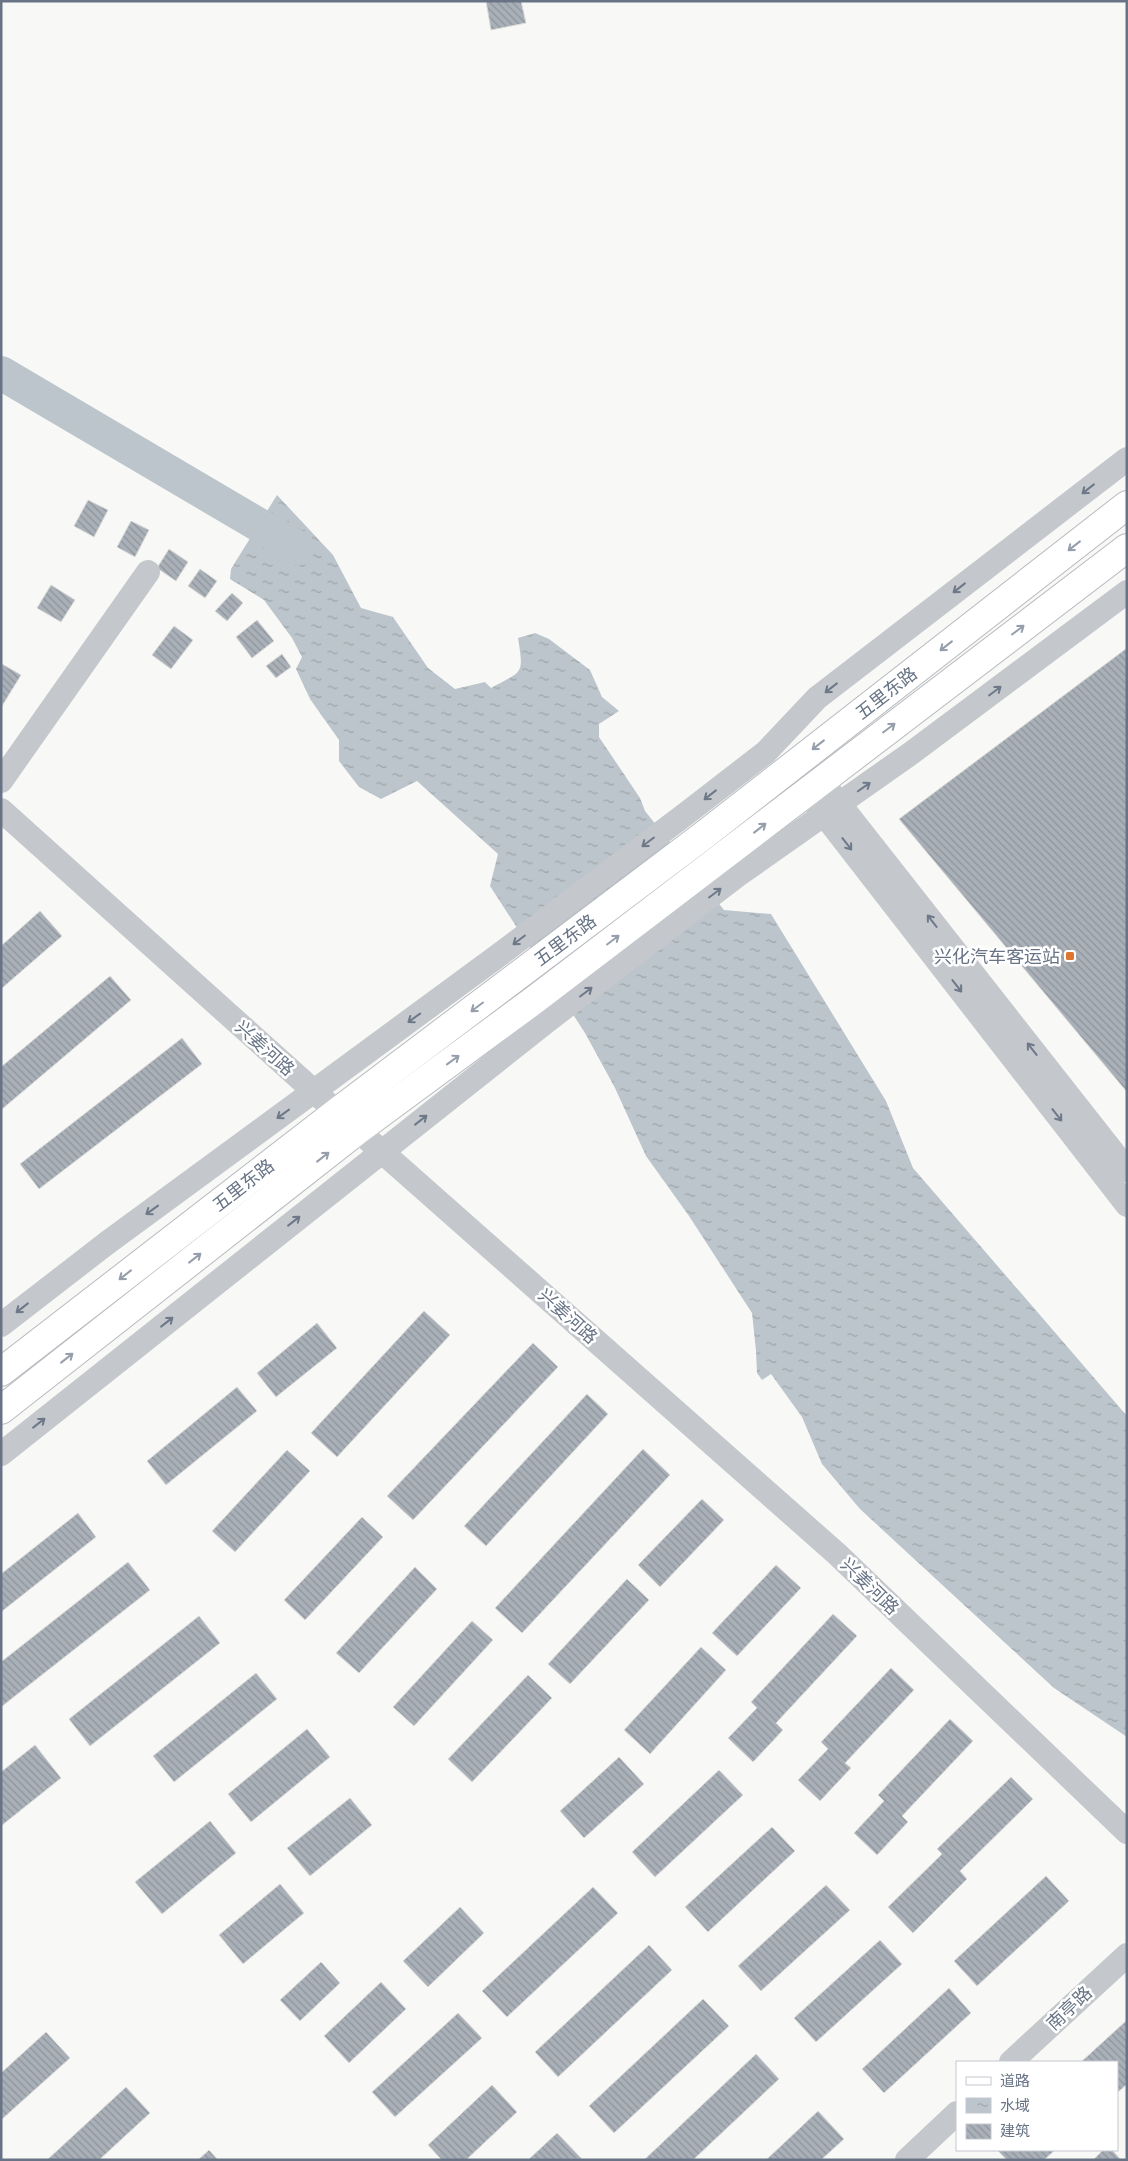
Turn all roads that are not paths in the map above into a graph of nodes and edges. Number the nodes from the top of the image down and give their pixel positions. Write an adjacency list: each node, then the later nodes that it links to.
1 (1127, 459): 12 (street, one-way to 12)
2 (1127, 505): 13 (main road, 五里东路, one-way to 13)
3 (1127, 548): 7 (main road, 五里东路, one-way to 3)
4 (148, 572): 6 (street)
5 (1127, 592): 8 (street, one-way to 5)
6 (1, 781)
7 (814, 786): 8 (street); 10 (main road, 五里东路, one-way to 7)
8 (832, 809): 10 (street); 16 (street, one-way to 8); 17 (street, one-way to 17)
9 (1, 810): 12 (street, 兴姜河路)
10 (730, 867): 11 (main road, 五里东路, one-way to 10)
11 (540, 1011): 14 (main road, 五里东路, one-way to 11); 15 (street, one-way to 11)
12 (314, 1091): 13 (street, 兴姜河路); 18 (street, one-way to 18)
13 (337, 1112): 14 (street, 兴姜河路); 19 (main road, 五里东路, one-way to 19)
14 (358, 1130): 15 (street, 兴姜河路); 20 (main road, 五里东路, one-way to 14)
15 (382, 1151): 21 (street, one-way to 15); 22 (street, 兴姜河路)
16 (1127, 1170)
17 (1127, 1205)
18 (1, 1325)
19 (1, 1372)
20 (1, 1410)
21 (1, 1454)
22 (1127, 1832)
23 (1127, 1955): 24 (street, 南亭路)
24 (1013, 2061)
25 (956, 2114): 26 (street)
26 (907, 2160)

